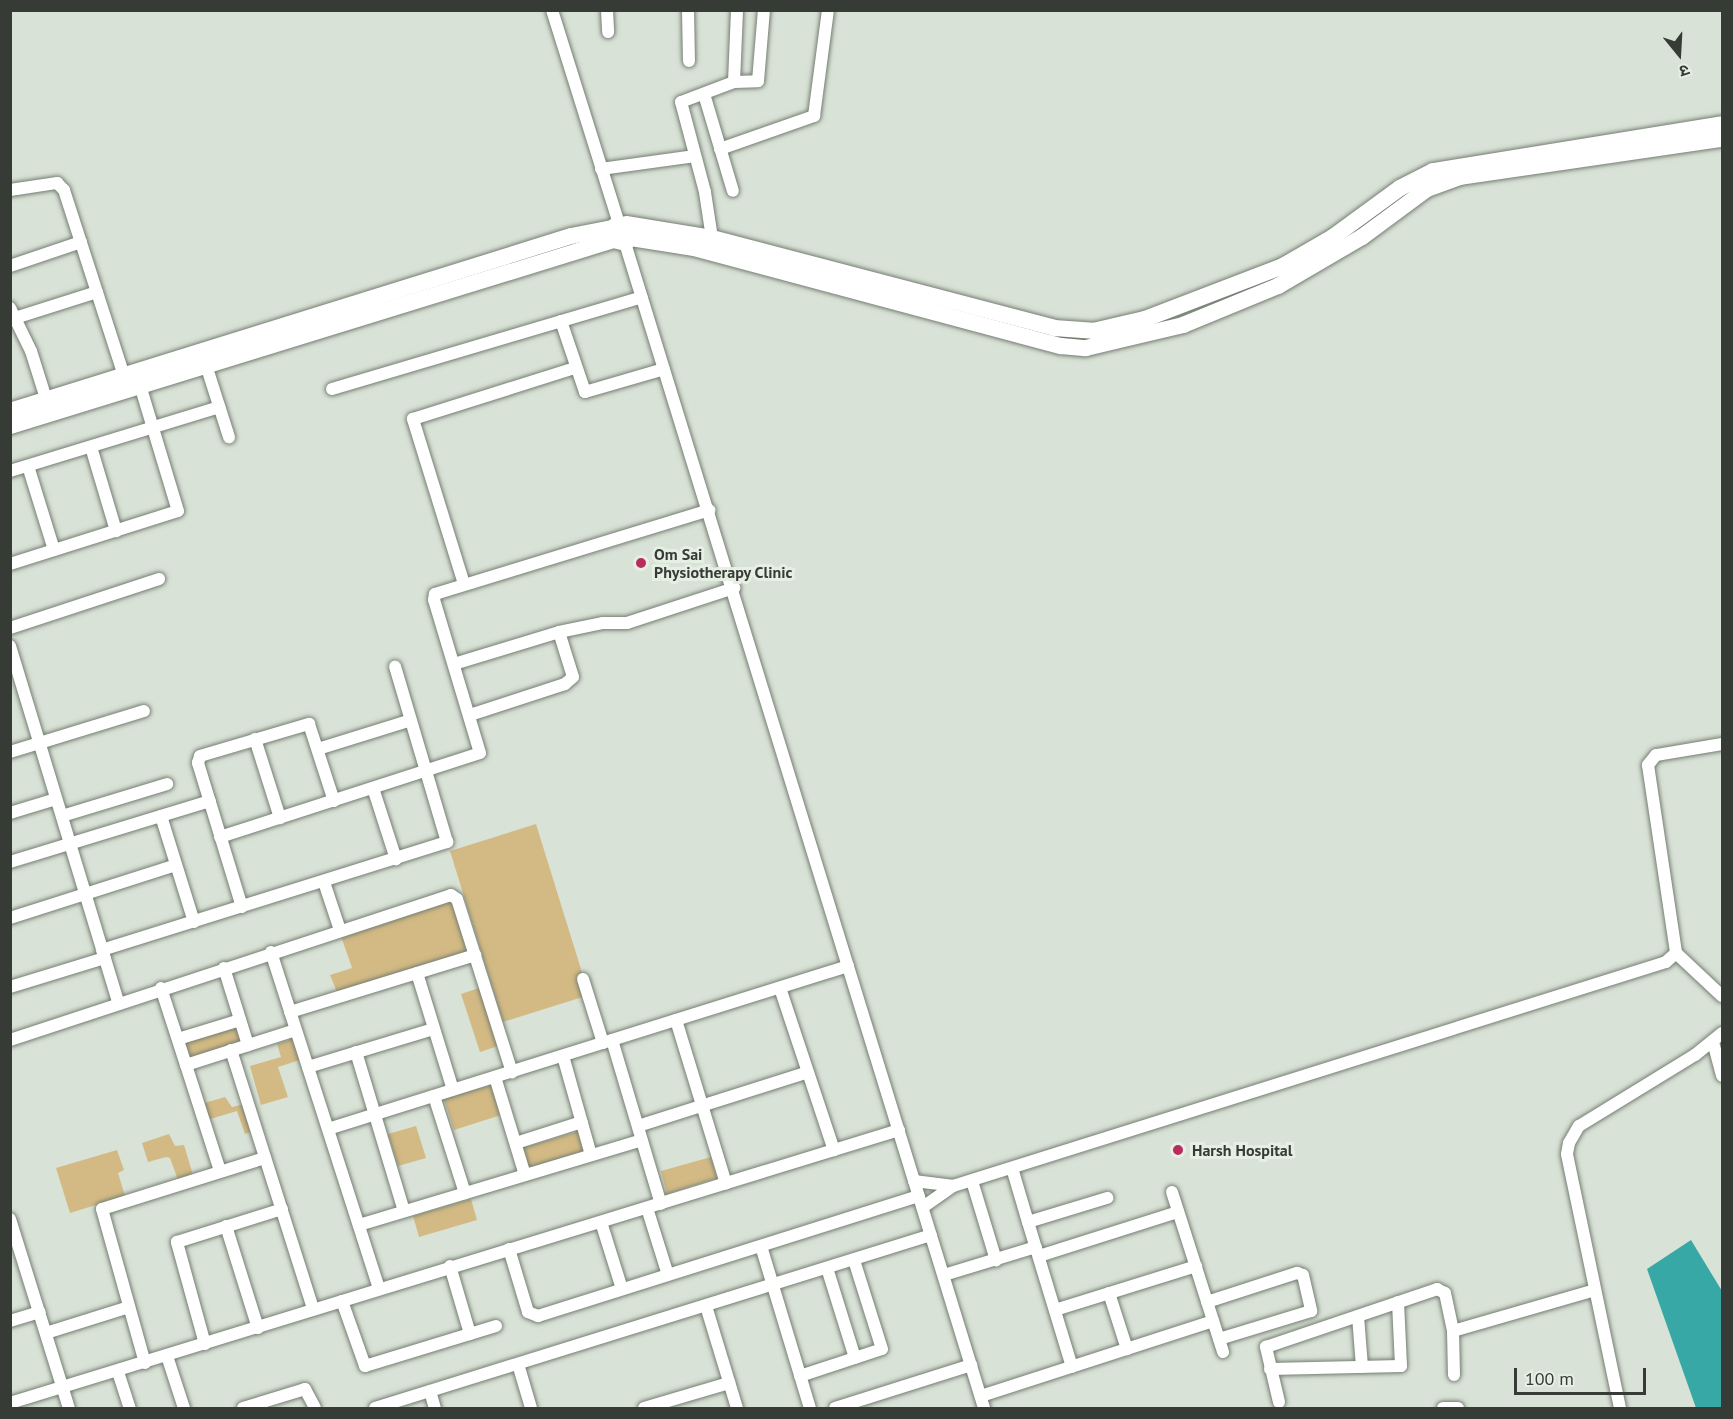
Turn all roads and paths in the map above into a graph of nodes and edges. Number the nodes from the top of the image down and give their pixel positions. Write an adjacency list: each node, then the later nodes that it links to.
1 (552, 10): 15 (street)
2 (607, 10): 7 (street)
3 (688, 10): 8 (street)
4 (737, 10): 9 (street)
5 (764, 10): 9 (street)
6 (828, 10): 13 (street)
7 (608, 32)
8 (689, 61)
9 (734, 82): 10 (street)
10 (704, 94): 13 (street); 14 (street)
11 (1722, 124): 19 (main road)
12 (1722, 139): 18 (main road)
13 (720, 149): 17 (street)
14 (695, 156): 15 (street); 19 (street)
15 (602, 168): 18 (street)
16 (10, 190): 20 (street)
17 (733, 191)
18 (621, 233): 19 (main road); 23 (street); 26 (main road); 29 (main road)
19 (712, 238)
20 (81, 242): 21 (street); 22 (street)
21 (10, 266)
22 (97, 292): 24 (street); 29 (street)
23 (642, 297): 25 (street); 28 (street)
24 (13, 313): 32 (street)
25 (561, 321): 27 (street); 31 (street)
26 (206, 365): 30 (main road); 33 (street)
27 (575, 368): 28 (street); 46 (street)
28 (664, 369): 41 (street)
29 (124, 376): 32 (main road)
30 (140, 385): 32 (main road); 36 (street)
31 (332, 389)
32 (49, 407): 34 (main road); 35 (main road)
33 (219, 407): 36 (street); 37 (street)
34 (10, 411)
35 (10, 426)
36 (154, 428): 38 (street); 42 (street)
37 (229, 437)
38 (91, 447): 39 (street); 42 (street)
39 (27, 466): 40 (street); 43 (street)
40 (10, 471)
41 (709, 510): 46 (street); 47 (street)
42 (116, 531): 43 (street)
43 (54, 550): 44 (street)
44 (10, 564)
45 (159, 579): 48 (street)
46 (464, 584): 51 (street)
47 (734, 588): 49 (street); 87 (street)
48 (10, 628)
49 (559, 632): 51 (street); 55 (street)
50 (10, 646): 53 (street)
51 (454, 664): 55 (street)
52 (395, 667): 56 (street)
53 (16, 683): 58 (street)
54 (144, 711): 58 (street)
55 (470, 715): 62 (street)
56 (411, 720): 60 (street); 62 (street)
57 (255, 739): 60 (street); 66 (street); 71 (street)
58 (40, 743): 61 (street); 65 (street)
59 (1722, 744): 84 (street)
60 (318, 749): 67 (street)
61 (10, 752)
62 (427, 771): 64 (street); 74 (street)
63 (168, 784): 69 (street)
64 (373, 788): 67 (street); 74 (street)
65 (56, 799): 68 (street); 69 (street)
66 (210, 801): 70 (street); 72 (street)
67 (334, 801): 71 (street)
68 (10, 813)
69 (62, 816): 73 (street)
70 (161, 816): 73 (street); 76 (street)
71 (280, 818): 72 (street)
72 (220, 837): 79 (street)
73 (70, 844): 75 (street); 78 (street)
74 (396, 859): 77 (street)
75 (10, 862)
76 (176, 865): 78 (street); 81 (street)
77 (324, 882): 79 (street); 82 (street)
78 (85, 894): 80 (street); 85 (street)
79 (242, 907): 81 (street)
80 (10, 918)
81 (194, 922): 85 (street)
82 (340, 930): 83 (street); 86 (street)
83 (271, 952): 88 (street); 96 (street)
84 (1676, 953): 94 (street); 128 (street)
85 (103, 954): 91 (street); 95 (street)
86 (474, 956): 89 (street); 111 (street)
87 (848, 966): 92 (street); 122 (street)
88 (224, 968): 93 (street); 97 (street)
89 (417, 973): 96 (street); 99 (street)
90 (583, 979): 104 (street)
91 (10, 987)
92 (780, 987): 98 (street); 112 (street)
93 (161, 988): 95 (street); 102 (street)
94 (1722, 996)
95 (118, 1002): 103 (street)
96 (290, 1012): 100 (street)
97 (240, 1020): 102 (street); 105 (street)
98 (676, 1020): 104 (street); 117 (street)
99 (433, 1029): 107 (street); 115 (street)
100 (296, 1030): 105 (street); 110 (street)
101 (1718, 1037): 113 (street); 164 (street)
102 (178, 1039): 109 (street)
103 (10, 1040)
104 (607, 1042): 108 (street); 120 (street)
105 (248, 1045): 106 (street)
106 (231, 1050): 109 (street); 127 (street)
107 (356, 1052): 110 (street); 118 (street)
108 (563, 1056): 111 (street); 119 (street)
109 (186, 1065): 129 (street)
110 (308, 1067): 121 (street)
111 (512, 1072): 114 (street)
112 (808, 1072): 117 (street); 125 (street)
113 (1722, 1076)
114 (495, 1077): 115 (street); 124 (street)
115 (453, 1090): 116 (street)
116 (434, 1096): 118 (street); 136 (street)
117 (702, 1106): 120 (street); 133 (street)
118 (375, 1115): 121 (street); 142 (street)
119 (582, 1122): 124 (street); 126 (street)
120 (638, 1126): 123 (street)
121 (328, 1130): 147 (street)
122 (899, 1130): 125 (street); 131 (street)
123 (642, 1140): 126 (street); 139 (street)
124 (516, 1143): 130 (street)
125 (834, 1150): 133 (street)
126 (591, 1155): 130 (street)
127 (266, 1158): 129 (street); 141 (street)
128 (1012, 1168): 132 (street); 146 (street)
129 (220, 1171): 170 (street)
130 (525, 1175): 136 (street)
131 (915, 1181): 134 (street); 138 (street)
132 (972, 1181): 134 (street); 155 (street)
133 (726, 1184): 139 (street)
134 (953, 1186): 138 (street)
135 (1172, 1192): 143 (street)
136 (465, 1193): 142 (street)
137 (1107, 1198): 146 (street)
138 (921, 1202): 149 (street); 150 (street)
139 (661, 1204): 140 (street)
140 (647, 1208): 145 (street); 159 (street)
141 (282, 1209): 148 (street); 171 (street)
142 (405, 1211): 147 (street)
143 (1178, 1212): 152 (street); 157 (street)
144 (10, 1219): 153 (street)
145 (601, 1222): 151 (street); 163 (street)
146 (1028, 1222): 152 (street)
147 (359, 1225): 162 (street)
148 (226, 1226): 178 (street); 183 (street)
149 (931, 1235): 154 (street); 160 (street)
150 (760, 1246): 159 (street); 161 (street)
151 (509, 1249): 156 (street); 163 (street)
152 (1038, 1252): 155 (street); 172 (street)
153 (16, 1255): 173 (street)
154 (854, 1260): 158 (street); 187 (street)
155 (996, 1260): 160 (street)
156 (450, 1266): 162 (street); 181 (street)
157 (1196, 1266): 165 (street); 167 (street)
158 (827, 1269): 161 (street); 187 (street)
159 (668, 1275): 163 (street)
160 (944, 1275): 190 (street)
161 (773, 1286): 169 (street); 196 (street)
162 (379, 1289): 166 (street)
163 (622, 1289)
164 (1594, 1290): 179 (street); 218 (street)
165 (1109, 1293): 172 (street); 184 (street)
166 (342, 1301): 171 (street); 181 (street)
167 (1207, 1302): 175 (street); 182 (street)
168 (1398, 1302): 174 (street); 179 (street); 192 (street)
169 (706, 1306): 189 (street); 197 (street)
170 (129, 1307): 180 (street); 188 (street)
171 (313, 1310): 178 (street)
172 (1055, 1310): 191 (street)
173 (40, 1312): 176 (street); 180 (street)
174 (1358, 1316): 192 (street); 193 (street)
175 (1213, 1321): 182 (street); 184 (street)
176 (10, 1322)
177 (496, 1326): 181 (street)
178 (258, 1328): 183 (street)
179 (1453, 1330): 195 (street)
180 (46, 1333): 198 (street)
181 (470, 1334)
182 (1219, 1339): 185 (street)
183 (205, 1344): 186 (street)
184 (1127, 1349): 191 (street)
185 (1223, 1352)
186 (167, 1356): 188 (street); 206 (street)
187 (855, 1358): 196 (street)
188 (145, 1363): 194 (street)
189 (518, 1364): 199 (street); 211 (street)
190 (971, 1365): 200 (street); 203 (street)
191 (1072, 1367): 200 (street)
192 (1362, 1368): 193 (street)
193 (1270, 1369): 201 (street)
194 (118, 1371): 198 (street); 205 (street)
195 (1454, 1375)
196 (800, 1376): 214 (street)
197 (729, 1383): 212 (street); 213 (street)
198 (63, 1388): 202 (street); 204 (street)
199 (430, 1391): 209 (street); 210 (street)
200 (983, 1402)
201 (1279, 1402)
202 (10, 1403)
203 (867, 1404): 215 (street)
204 (69, 1408)
205 (130, 1408)
206 (184, 1408)
207 (243, 1408): 208 (street)
208 (315, 1408)
209 (375, 1408)
210 (435, 1408)
211 (531, 1408)
212 (644, 1408)
213 (737, 1408)
214 (810, 1408)
215 (836, 1408)
216 (1443, 1408): 217 (street)
217 (1458, 1408)
218 (1620, 1408)

